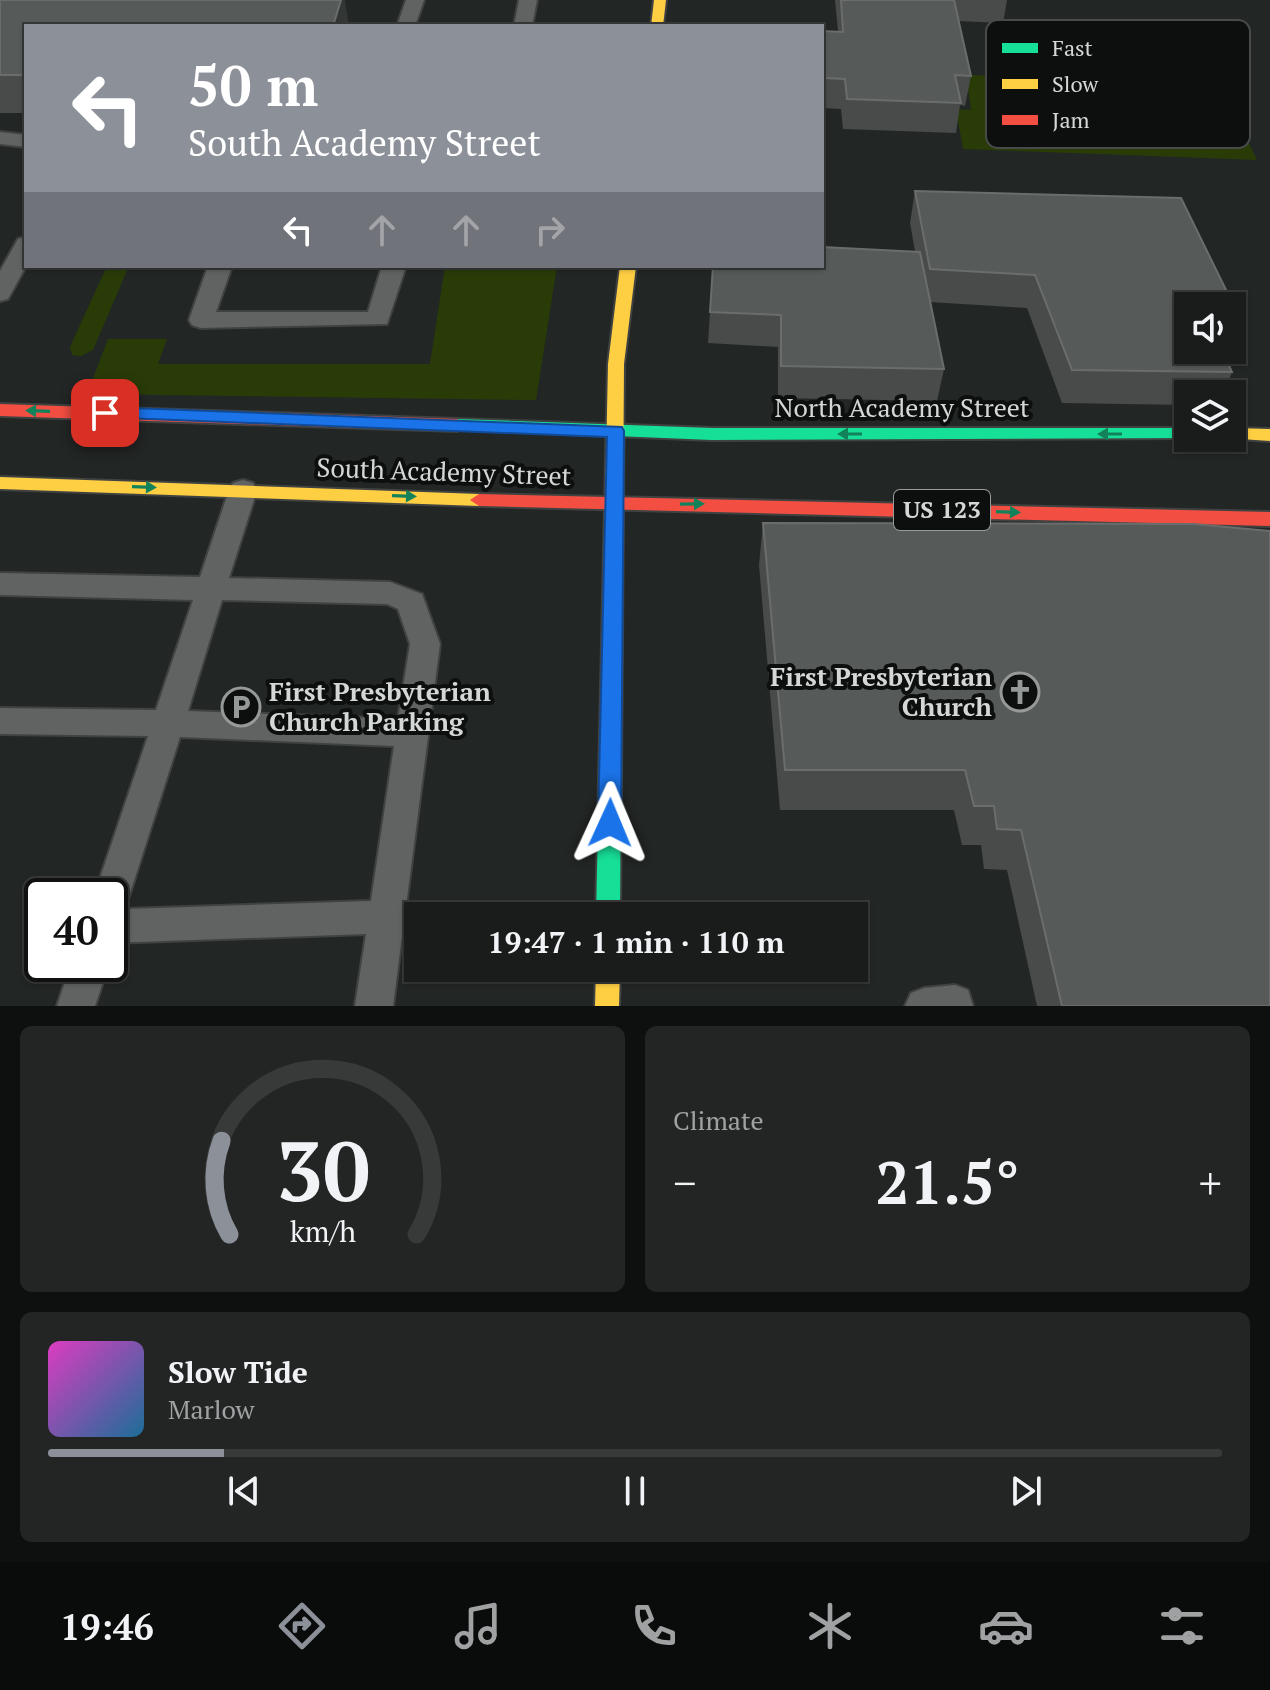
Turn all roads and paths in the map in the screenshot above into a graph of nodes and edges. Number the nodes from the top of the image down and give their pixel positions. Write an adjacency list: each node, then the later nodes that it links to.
1 (415, 0): 4 (lane)
2 (528, 0): 5 (lane)
3 (660, 0): 6 (main road)
4 (407, 24)
5 (523, 24)
6 (657, 24)
7 (0, 138): 8 (lane)
8 (24, 141)
9 (24, 248): 13 (lane)
10 (219, 268): 11 (lane)
11 (393, 268)
12 (628, 268): 15 (main road)
13 (0, 294)
14 (0, 410): 15 (main road, South Academy Street, one-way to 14)
15 (615, 431): 16 (main road, North Academy Street, one-way to 15); 21 (main road)
16 (1174, 434)
17 (1246, 434): 18 (main road)
18 (1270, 435)
19 (0, 483): 20 (main road, South Academy Street / US 123, one-way to 20)
20 (243, 490): 21 (main road, South Academy Street / US 123, one-way to 21); 24 (lane)
21 (614, 505): 22 (main road, South Academy Street / US 123, one-way to 22); 29 (main road)
22 (1270, 519)
23 (0, 584): 24 (lane)
24 (213, 589): 26 (lane); 27 (lane)
25 (0, 721): 26 (lane)
26 (168, 723): 27 (lane); 28 (lane)
27 (412, 733): 30 (lane)
28 (118, 878)
29 (608, 902)
30 (387, 917): 31 (lane); 35 (lane)
31 (128, 925)
32 (84, 982): 34 (lane)
33 (608, 982): 36 (main road)
34 (76, 1006)
35 (374, 1006)
36 (607, 1006)

